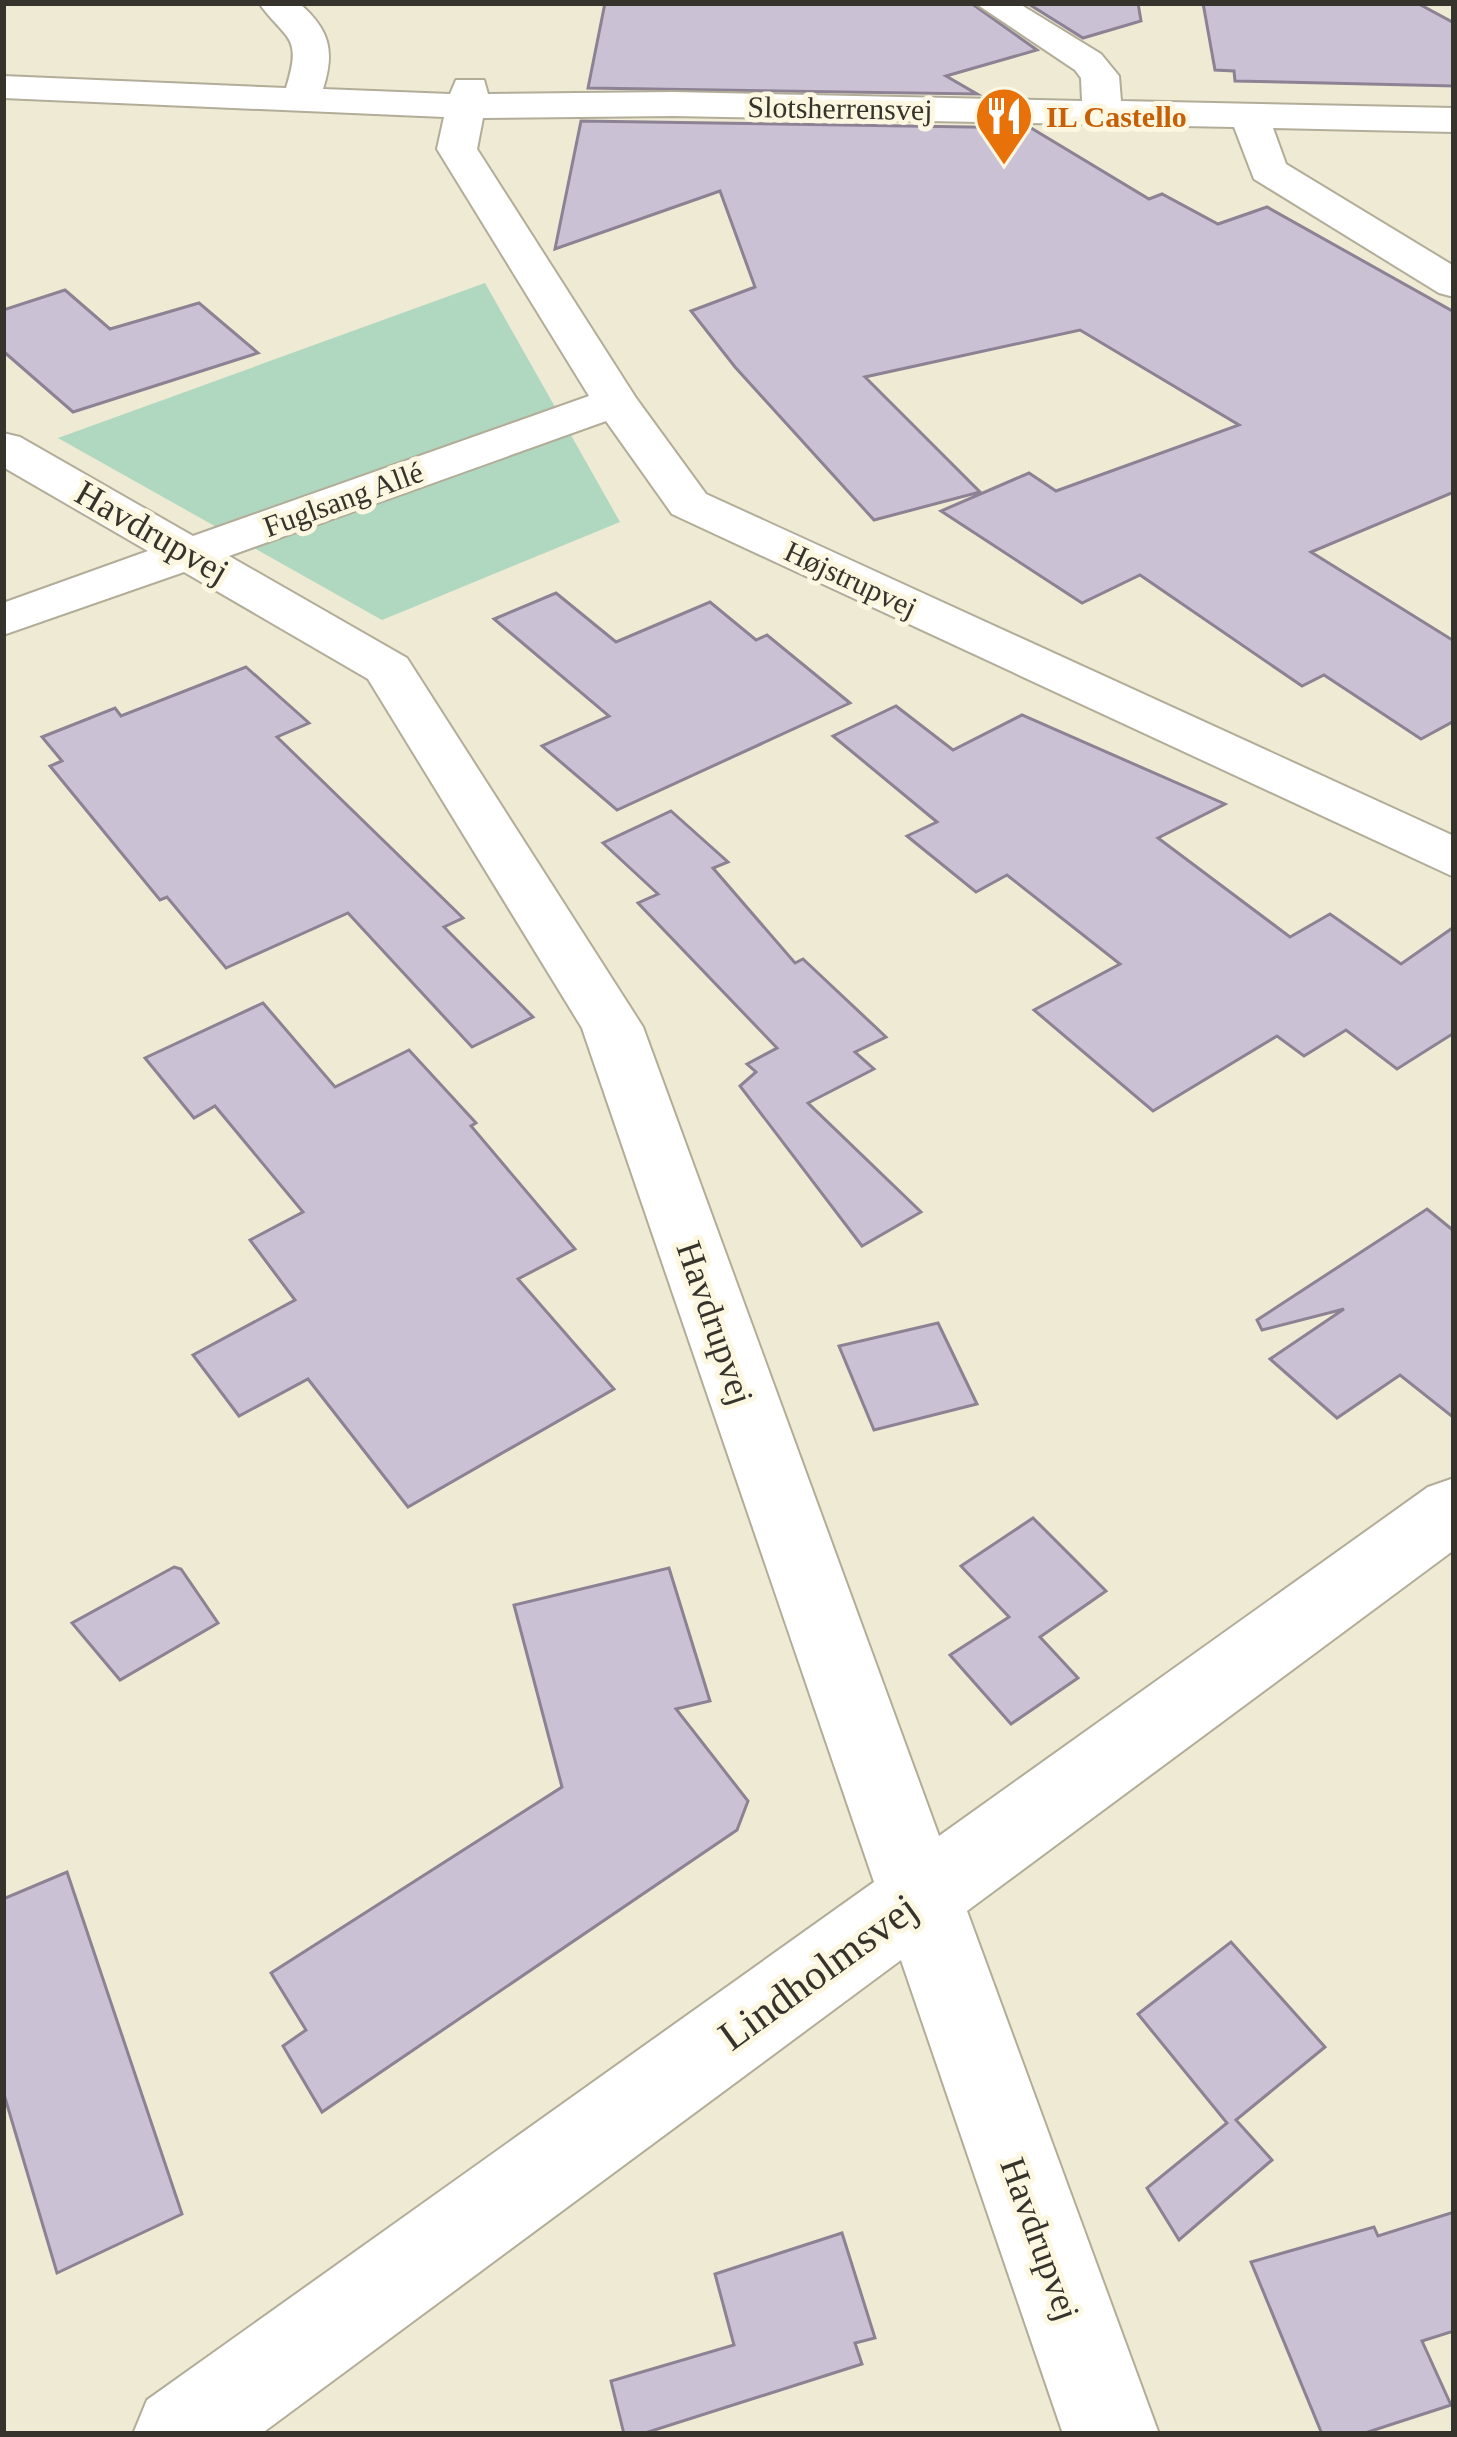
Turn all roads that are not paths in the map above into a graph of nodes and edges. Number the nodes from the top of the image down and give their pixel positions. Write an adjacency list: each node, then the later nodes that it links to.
1 (277, 3): 4 (street)
2 (993, 3): 6 (street)
3 (3, 87): 4 (street, Slotsherrensvej)
4 (302, 94): 5 (street, Slotsherrensvej)
5 (467, 98): 6 (street, Slotsherrensvej); 10 (street, Højstrupvej)
6 (1102, 114): 7 (street, Slotsherrensvej)
7 (1250, 117): 8 (street, Slotsherrensvej); 9 (street)
8 (1454, 124)
9 (1454, 284)
10 (616, 402): 12 (street, Fuglsang Allé); 14 (street, Højstrupvej)
11 (3, 447): 12 (street, Havdrupvej)
12 (190, 554): 13 (street, Fuglsang Allé); 16 (street, Havdrupvej)
13 (3, 620)
14 (1454, 858)
15 (1454, 1510): 16 (street, Lindholmsvej)
16 (918, 1900): 17 (street, Lindholmsvej); 18 (street, Havdrupvej)
17 (181, 2434)
18 (1111, 2434)

